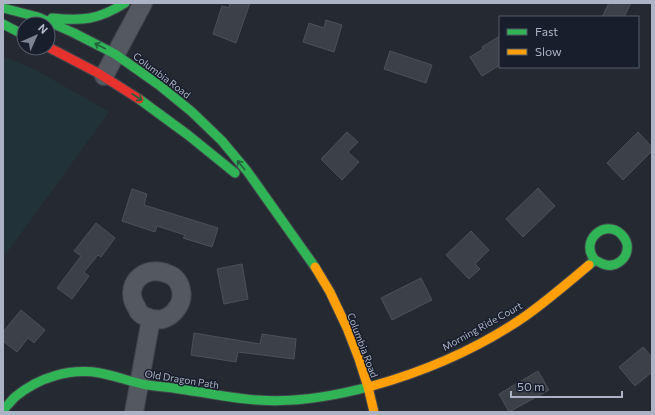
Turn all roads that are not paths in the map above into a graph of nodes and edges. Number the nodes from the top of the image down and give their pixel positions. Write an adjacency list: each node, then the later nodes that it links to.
1 (125, 3): 5 (street)
2 (143, 3): 10 (street)
3 (3, 8): 4 (street, Columbia Road)
4 (34, 16)
5 (56, 18)
6 (3, 24): 8 (street)
7 (56, 25): 10 (street, Columbia Road, one-way to 7)
8 (16, 31)
9 (56, 52): 11 (street, Columbia Road)
10 (115, 54): 11 (street); 12 (street, Columbia Road, one-way to 10)
11 (104, 76): 12 (street, Columbia Road, one-way to 12)
12 (273, 208): 16 (street, Columbia Road)
13 (595, 260): 13 (street); 16 (street, Morning Ride Court)
14 (151, 319): 15 (street)
15 (140, 383): 16 (street, Old Dragon Path); 17 (street, Old Dragon Path); 18 (street)
16 (368, 387): 19 (street, Columbia Road)
17 (3, 410)
18 (134, 412)
19 (374, 412)

